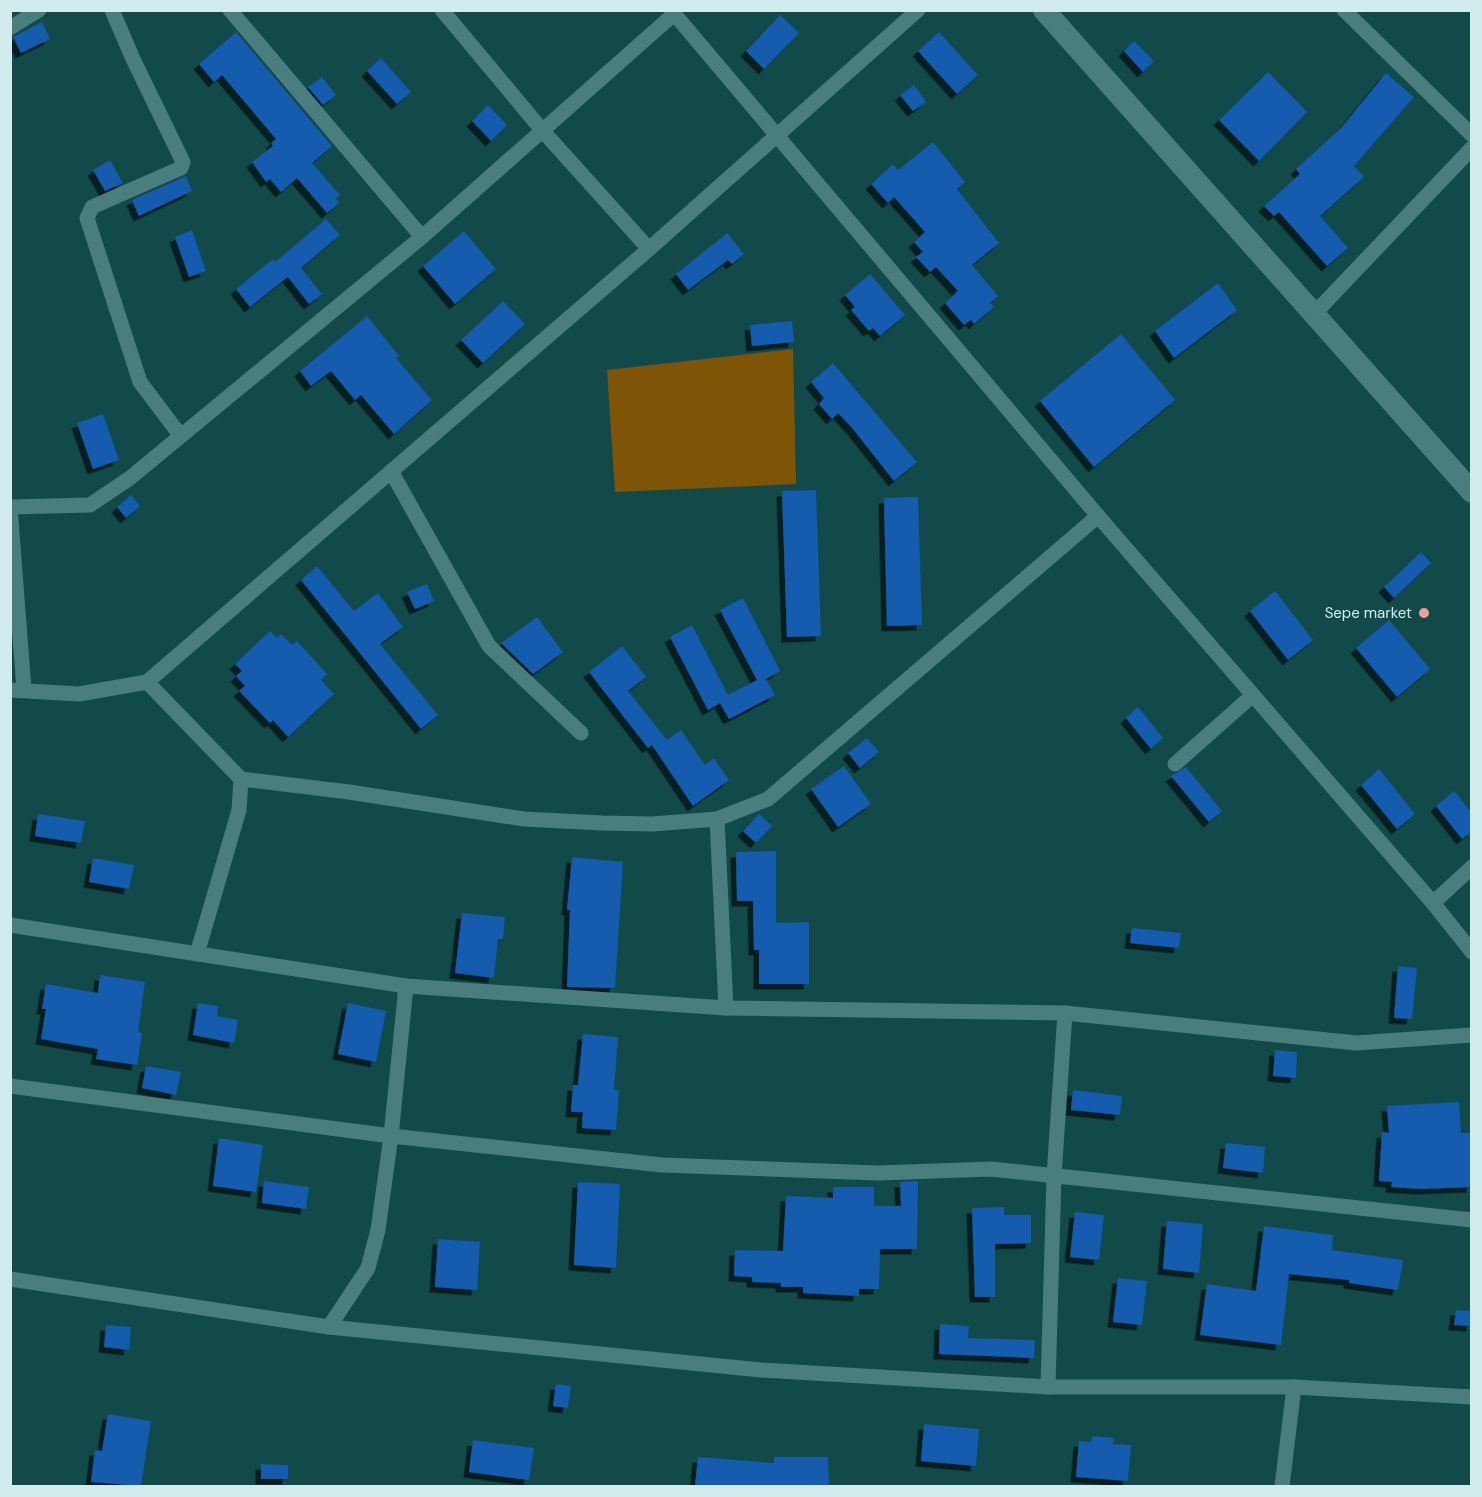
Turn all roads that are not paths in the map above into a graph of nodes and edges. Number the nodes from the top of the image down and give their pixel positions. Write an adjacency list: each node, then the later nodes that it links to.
1 (39, 10): 9 (street)
2 (112, 10): 17 (street)
3 (230, 10): 14 (street)
4 (442, 10): 10 (street)
5 (918, 10): 11 (street)
6 (1044, 10): 16 (street)
7 (1344, 10): 12 (street)
8 (673, 12): 10 (street); 11 (street)
9 (10, 28)
10 (542, 130): 14 (street); 15 (street)
11 (776, 133): 15 (street); 21 (street)
12 (1472, 135)
13 (1472, 148): 16 (street)
14 (422, 237): 17 (street)
15 (649, 249): 18 (street)
16 (1314, 314): 19 (street)
17 (180, 435): 20 (street)
18 (391, 471): 22 (street); 25 (street)
19 (1472, 492)
20 (11, 507): 23 (street)
21 (1098, 516): 24 (street); 28 (street)
22 (147, 682): 23 (street); 27 (street)
23 (17, 689)
24 (1253, 695): 26 (street); 30 (street)
25 (581, 733)
26 (1175, 764)
27 (241, 779): 28 (street); 33 (street)
28 (717, 819): 35 (street)
29 (1472, 867): 30 (street)
30 (1433, 903): 32 (street)
31 (10, 925): 33 (street)
32 (1472, 952)
33 (197, 954): 34 (street)
34 (406, 986): 35 (street); 39 (street)
35 (726, 1008): 36 (street)
36 (1065, 1013): 37 (street); 40 (street)
37 (1472, 1035)
38 (10, 1086): 39 (street)
39 (392, 1136): 40 (street); 43 (street)
40 (1054, 1176): 41 (street); 44 (street)
41 (1472, 1220)
42 (10, 1279): 43 (street)
43 (329, 1327): 44 (street)
44 (1048, 1387): 45 (street)
45 (1294, 1387): 46 (street); 47 (street)
46 (1472, 1397)
47 (1282, 1486)

